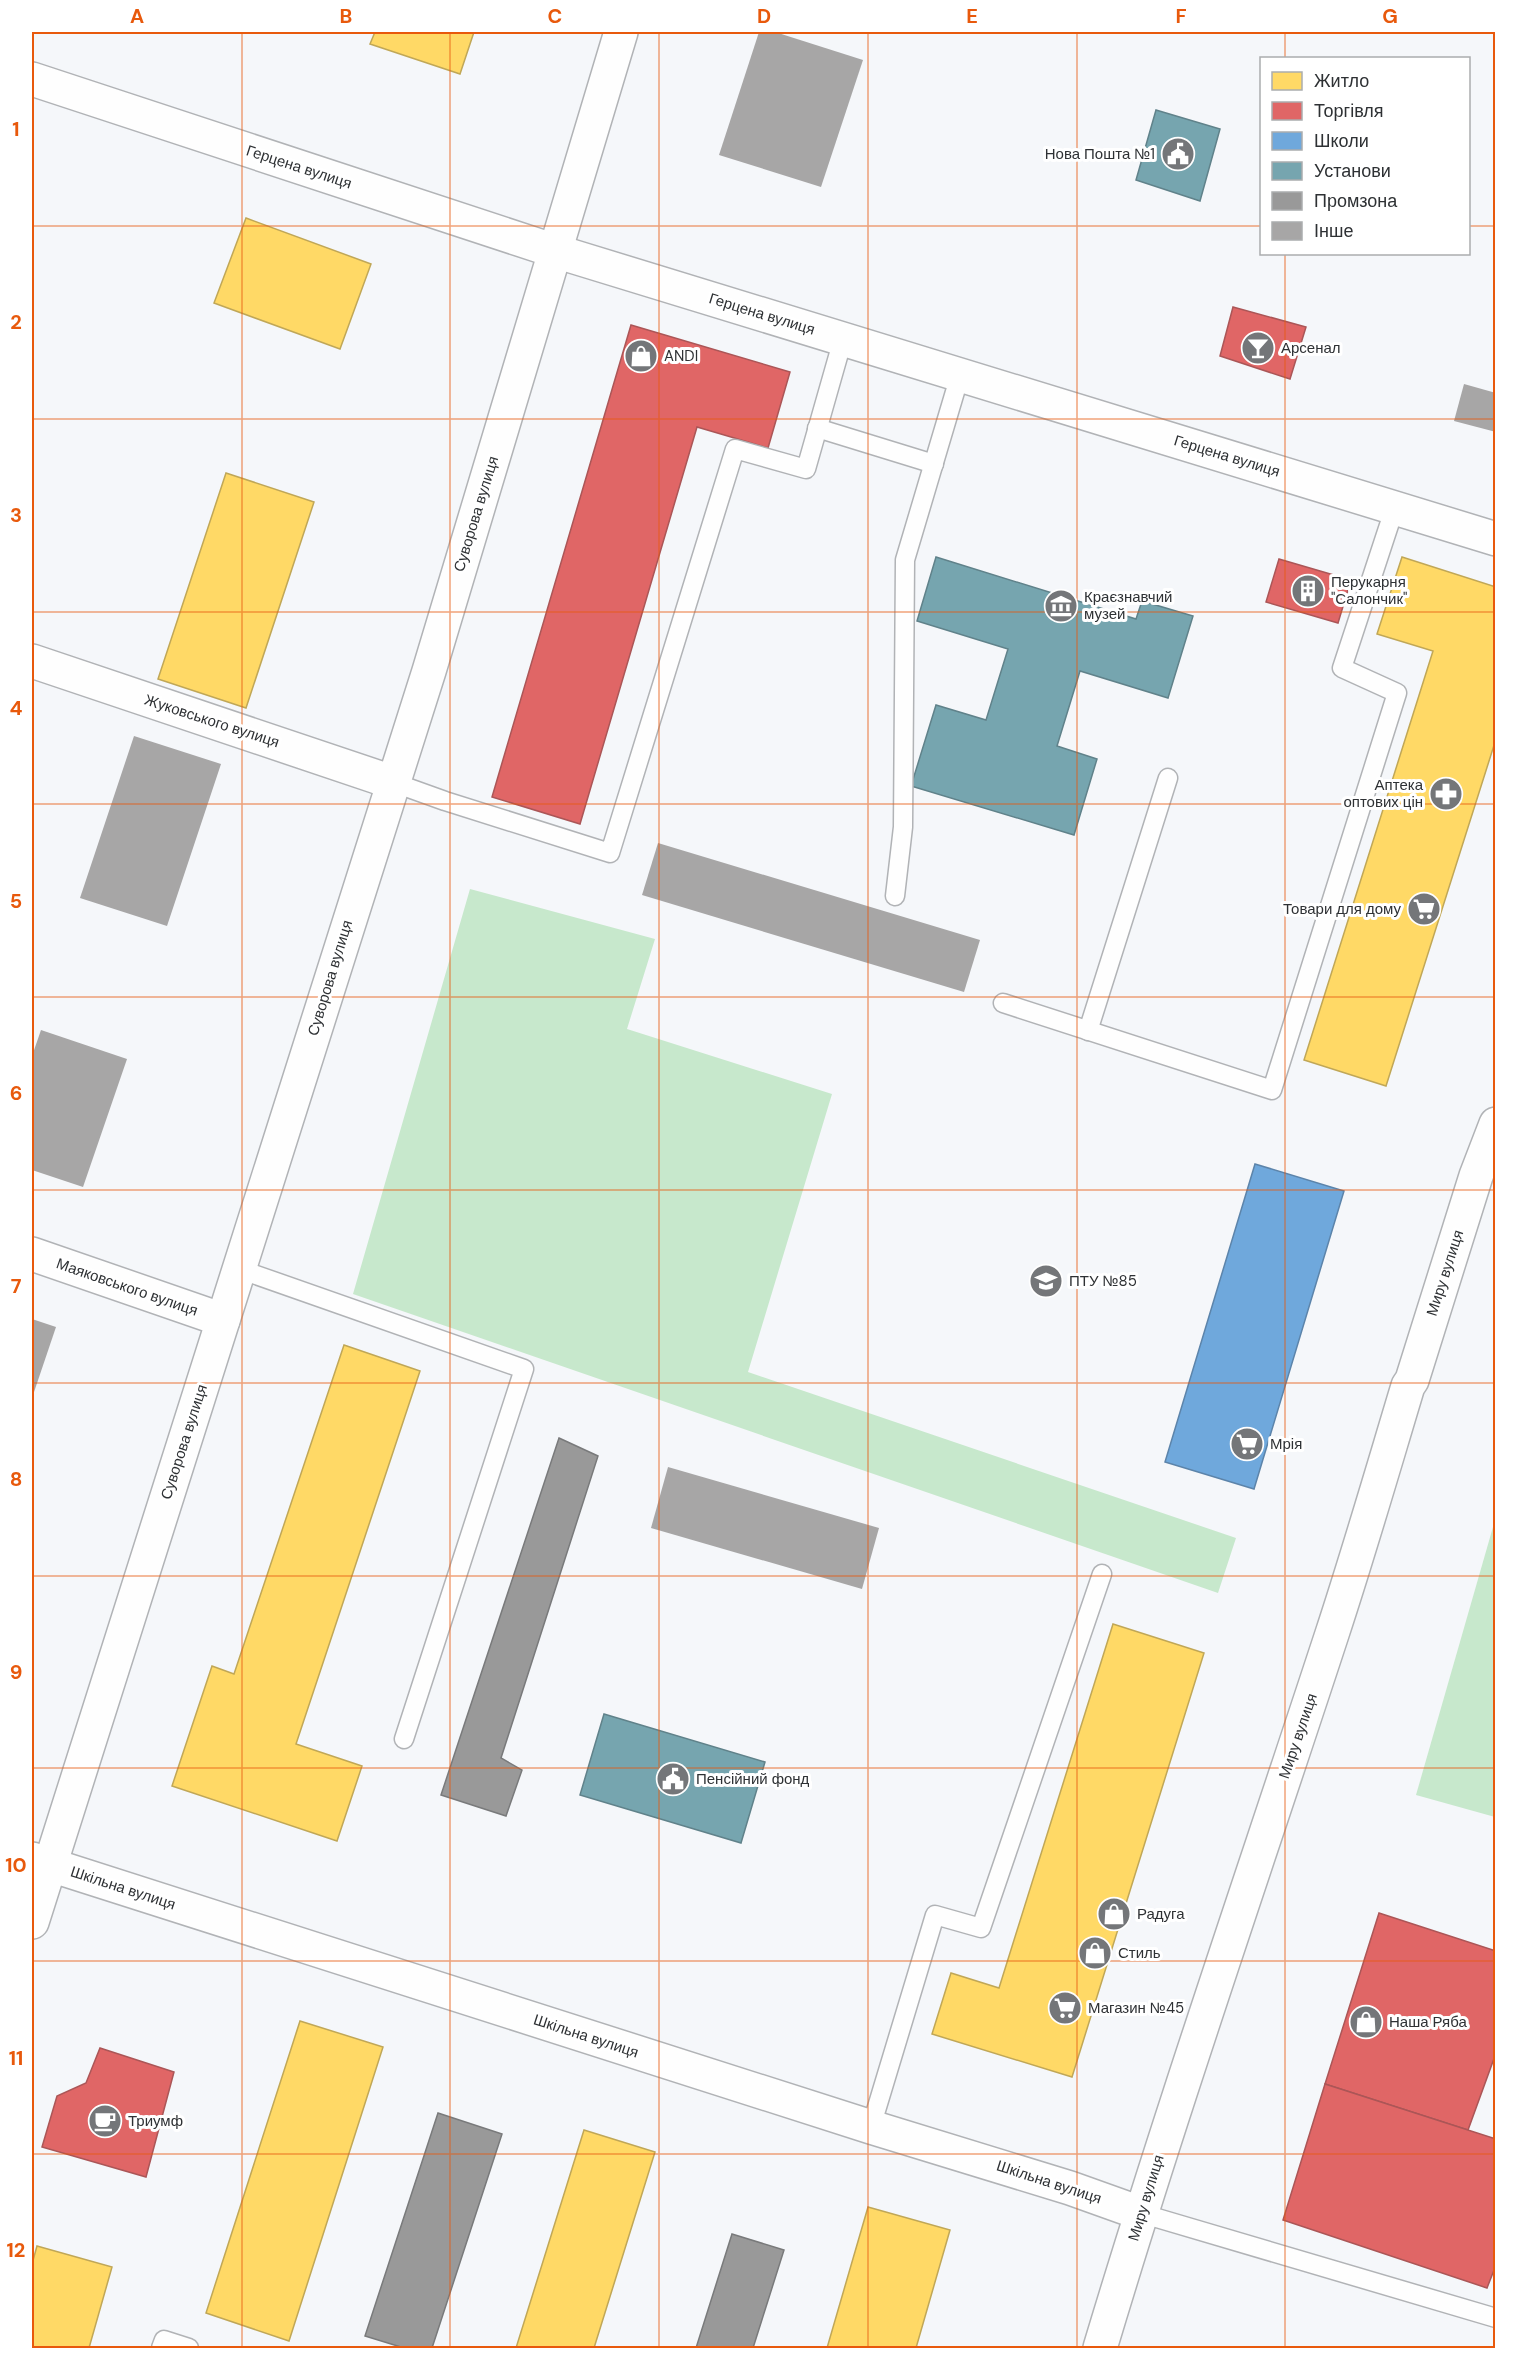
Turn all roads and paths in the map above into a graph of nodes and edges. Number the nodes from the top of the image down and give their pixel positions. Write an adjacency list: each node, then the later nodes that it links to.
1 (621, 32): 3 (street, Суворова вулиця)
2 (32, 79): 3 (street, Герцена вулиця)
3 (555, 251): 4 (street, Герцена вулиця); 12 (street, Суворова вулиця)
4 (843, 339): 5 (street, Герцена вулиця); 6 (lane)
5 (960, 375): 7 (lane); 8 (street, Герцена вулиця)
6 (818, 428): 7 (lane); 12 (lane)
7 (934, 464): 13 (lane)
8 (1395, 507): 9 (street, Герцена вулиця); 15 (lane)
9 (1496, 539)
10 (32, 661): 12 (street, Жуковського вулиця)
11 (1168, 778): 15 (lane)
12 (392, 782): 18 (street, Суворова вулиця)
13 (895, 896)
14 (1003, 1004): 15 (lane)
15 (1088, 1031)
16 (1496, 1124): 25 (street, Миру вулиця)
17 (32, 1254): 19 (street, Маяковського вулиця)
18 (238, 1269): 19 (street, Суворова вулиця); 21 (lane)
19 (223, 1320): 22 (street, Суворова вулиця)
20 (1102, 1574): 24 (lane)
21 (404, 1739)
22 (41, 1862): 23 (street, Суворова вулиця); 24 (street, Шкільна вулиця)
23 (32, 1922)
24 (871, 2127): 25 (street, Шкільна вулиця)
25 (1140, 2213): 26 (lane); 29 (street, Миру вулиця)
26 (1496, 2318)
27 (161, 2349): 28 (lane)
28 (189, 2349)
29 (1100, 2349)

